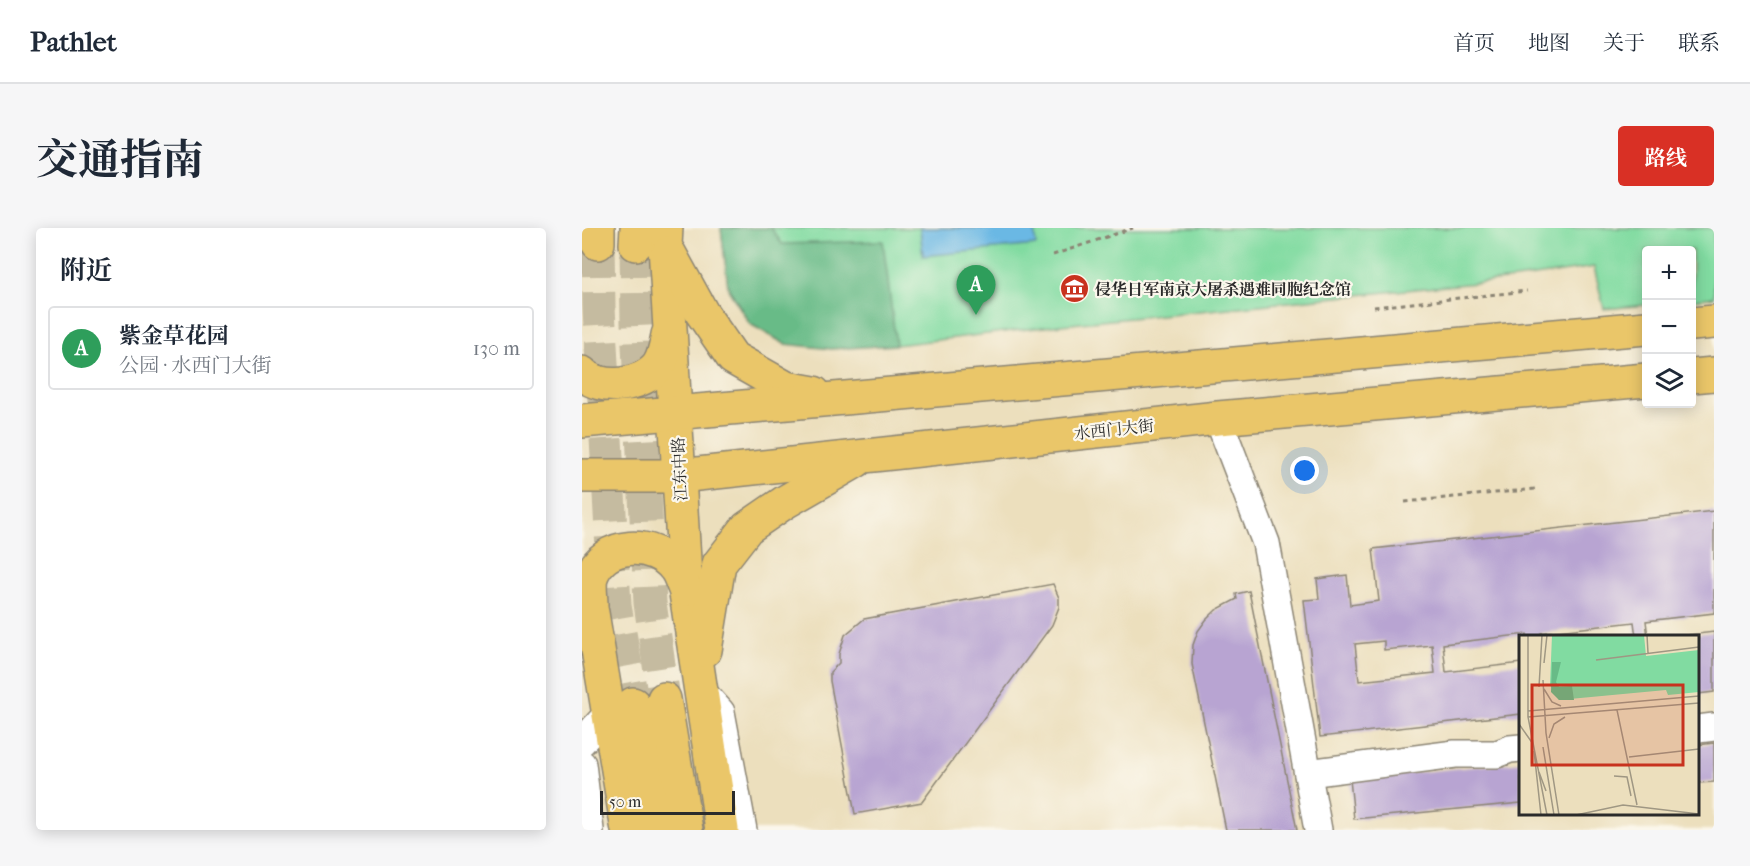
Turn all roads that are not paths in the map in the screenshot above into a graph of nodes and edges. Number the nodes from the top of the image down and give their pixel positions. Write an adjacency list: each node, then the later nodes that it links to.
1 (651, 237): 4 (main road, 江东中路); 10 (main road)
2 (1714, 322): 3 (main road)
3 (1696, 324)
4 (670, 327): 6 (main road); 11 (main road, 江东中路)
5 (1642, 328): 10 (main road)
6 (582, 373)
7 (1714, 374): 8 (main road)
8 (1696, 376)
9 (1642, 380): 12 (main road, 水西门大街)
10 (839, 397): 11 (main road)
11 (675, 413): 13 (main road); 16 (main road, 江东中路)
12 (1218, 418): 14 (main road, 水西门大街); 28 (street)
13 (582, 421)
14 (865, 455): 16 (main road, 水西门大街); 21 (main road)
15 (582, 476): 16 (main road, 水西门大街)
16 (679, 476): 18 (main road, 江东中路)
17 (582, 578): 19 (main road)
18 (686, 593): 19 (main road); 21 (main road, 江东中路)
19 (592, 613): 22 (main road)
20 (582, 660): 22 (main road)
21 (701, 690): 33 (main road, 江东中路); 34 (street)
22 (635, 705): 25 (street); 30 (main road); 31 (main road); 32 (main road)
23 (1714, 727): 24 (street)
24 (1699, 729)
25 (582, 742)
26 (1519, 748): 28 (street)
27 (582, 764): 29 (street)
28 (1308, 773): 35 (street)
29 (590, 830)
30 (628, 830)
31 (654, 830)
32 (686, 830)
33 (722, 830)
34 (743, 830)
35 (1318, 830)

